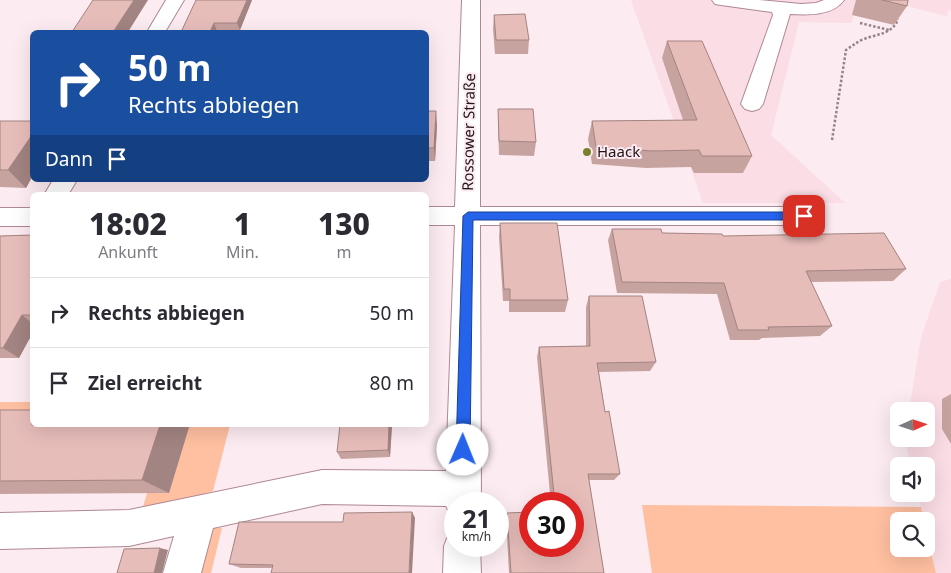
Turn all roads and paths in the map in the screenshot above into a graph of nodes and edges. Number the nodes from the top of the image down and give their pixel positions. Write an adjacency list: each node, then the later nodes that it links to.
1 (176, 0): 8 (street)
2 (471, 0): 13 (street, Rossower Straße)
3 (721, 0): 5 (street)
4 (835, 0): 5 (street)
5 (779, 8): 10 (street)
6 (898, 19): 9 (path)
7 (860, 23): 9 (path)
8 (157, 30)
9 (890, 30): 11 (path)
10 (752, 104)
11 (832, 140)
12 (429, 216): 13 (street)
13 (468, 216): 14 (street); 17 (street, Rossower Straße)
14 (804, 216)
15 (0, 217): 16 (street)
16 (30, 217)
17 (463, 492)
18 (444, 495): 19 (street)
19 (199, 514): 20 (street); 22 (street)
20 (0, 531)
21 (462, 557): 23 (street)
22 (182, 573)
23 (462, 573)

